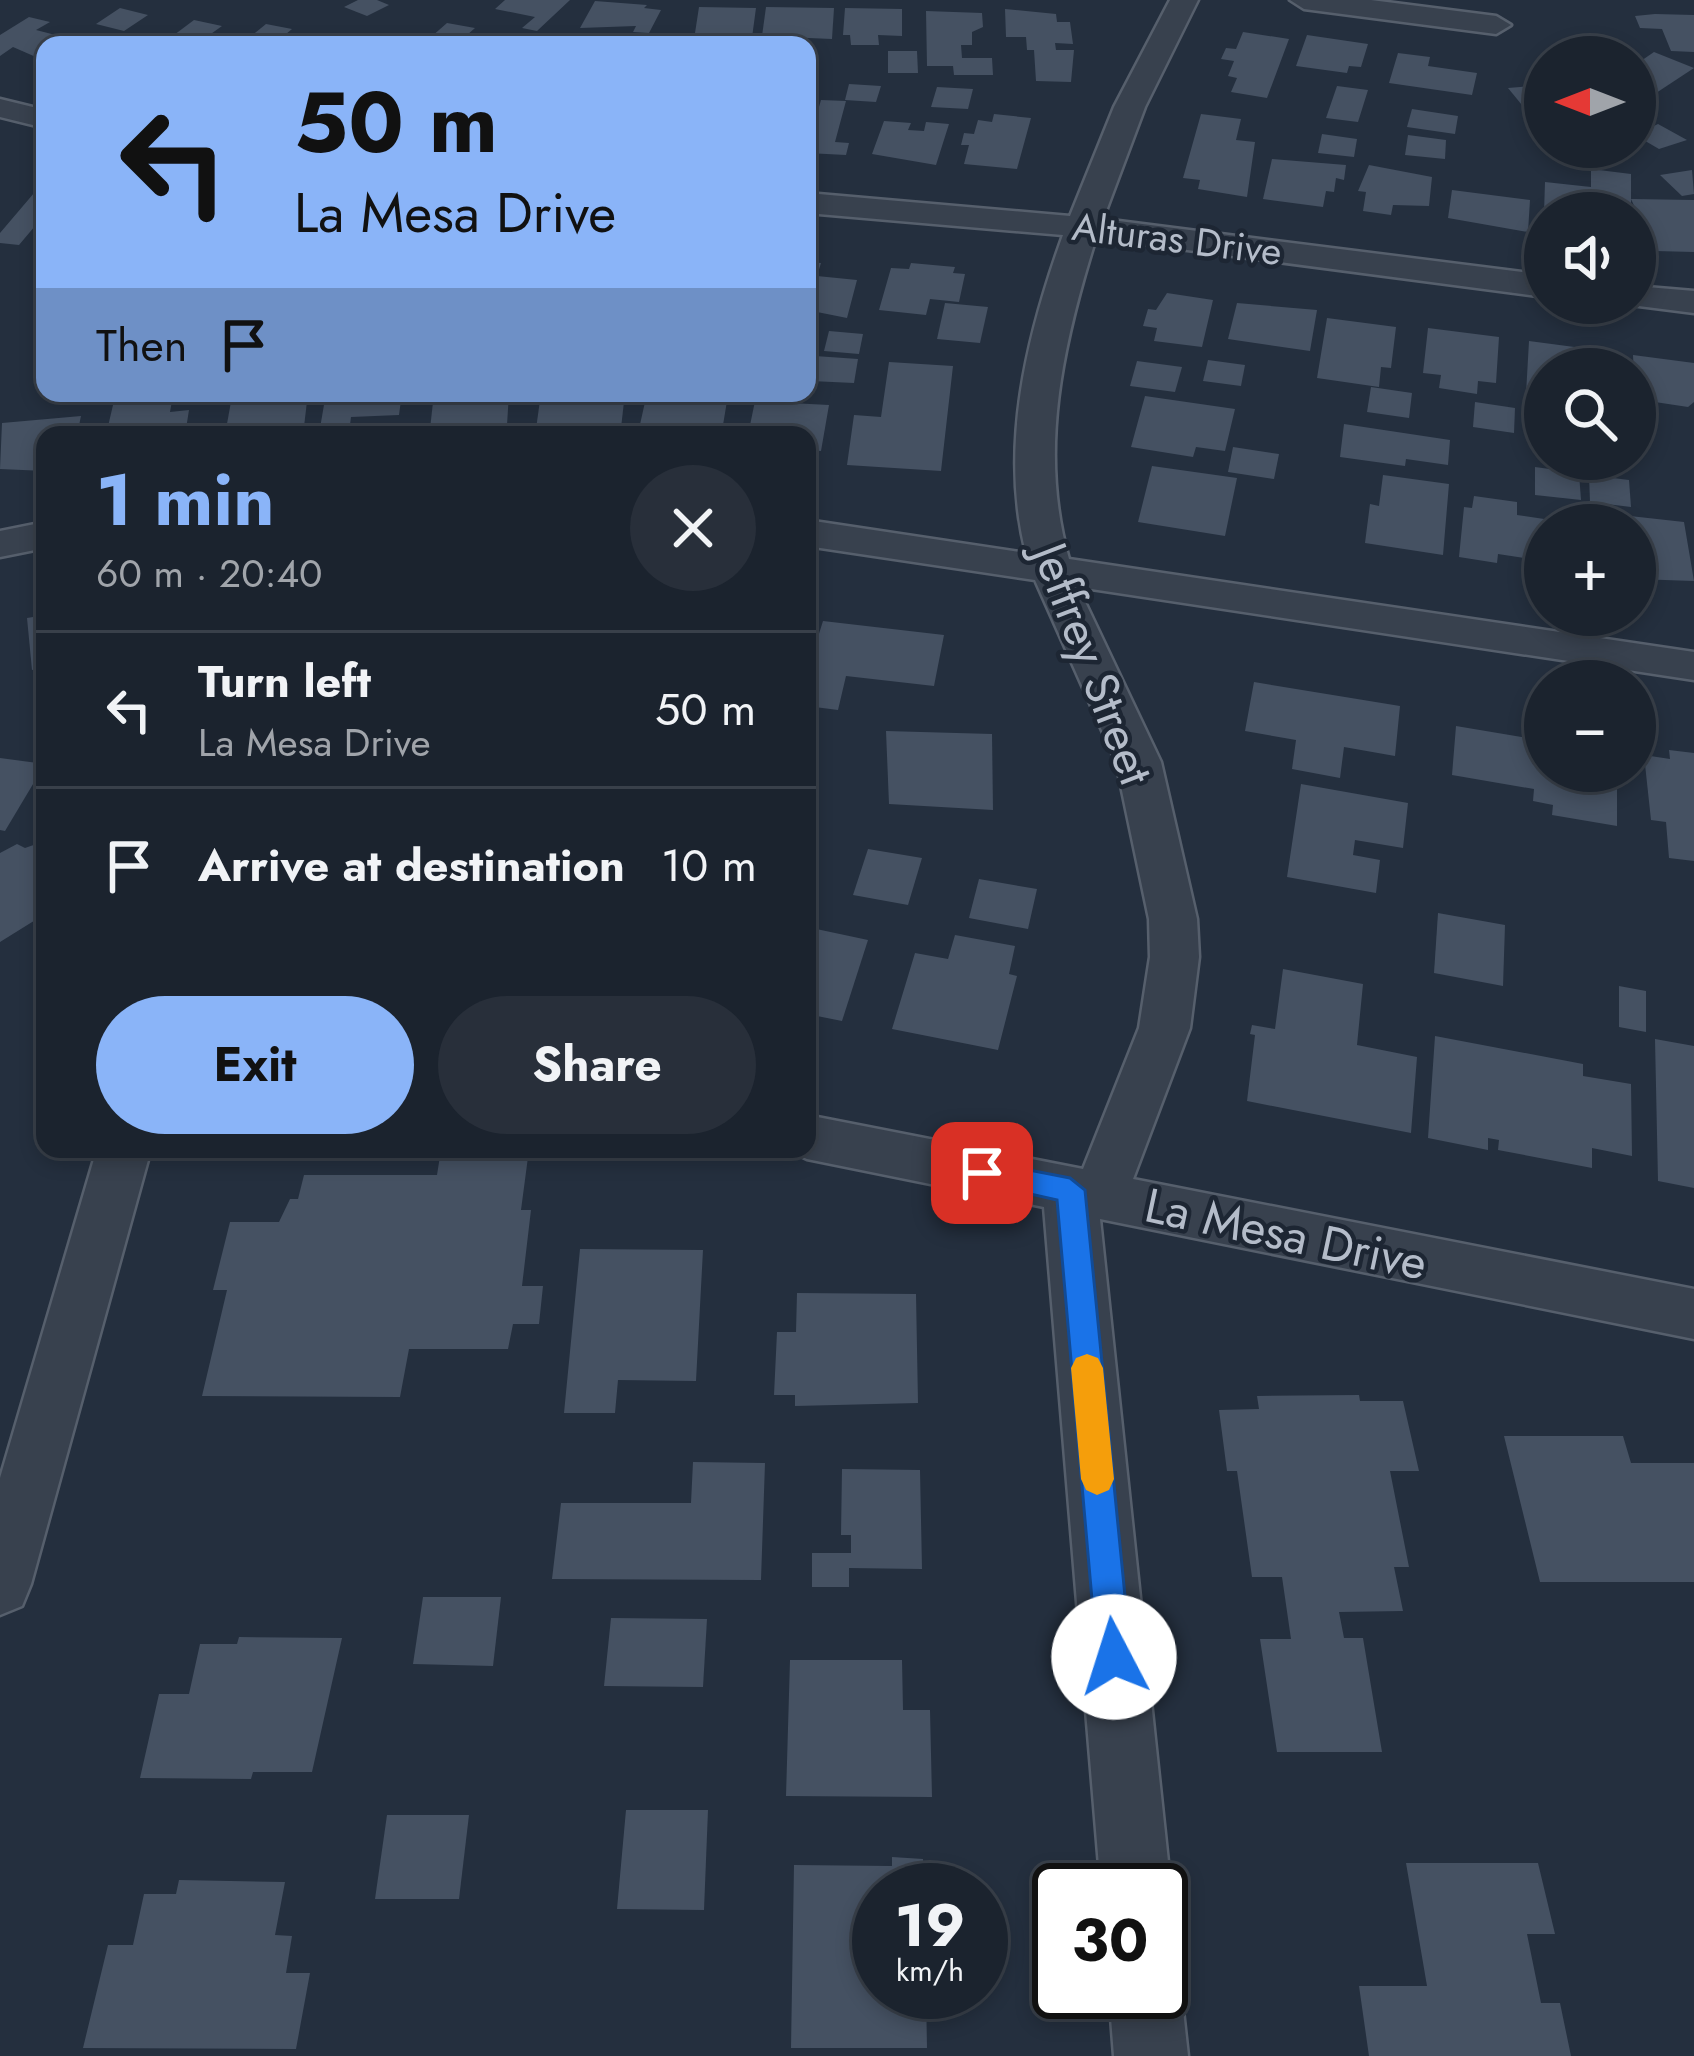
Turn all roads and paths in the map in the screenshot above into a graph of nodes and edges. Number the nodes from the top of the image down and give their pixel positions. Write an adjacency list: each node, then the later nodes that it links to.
1 (1184, 0): 7 (street, Jeffrey Street)
2 (1304, 0): 3 (street)
3 (1496, 25)
4 (0, 108): 5 (street)
5 (36, 117)
6 (816, 204): 7 (street, Alturas Drive)
7 (1086, 227): 8 (street, Alturas Drive); 14 (street, Jeffrey Street)
8 (1524, 283)
9 (1656, 299): 10 (street)
10 (1694, 302)
11 (816, 534): 14 (street)
12 (36, 537): 13 (street)
13 (0, 544)
14 (1049, 569): 15 (street); 18 (street, Jeffrey Street)
15 (1694, 666)
16 (816, 1139): 18 (street, La Mesa Drive)
17 (121, 1158): 20 (street)
18 (1084, 1193): 19 (street, La Mesa Drive); 21 (street, Jeffrey Street)
19 (1694, 1314)
20 (0, 1584)
21 (1134, 1863)
22 (1148, 2019): 23 (street)
23 (1151, 2056)

